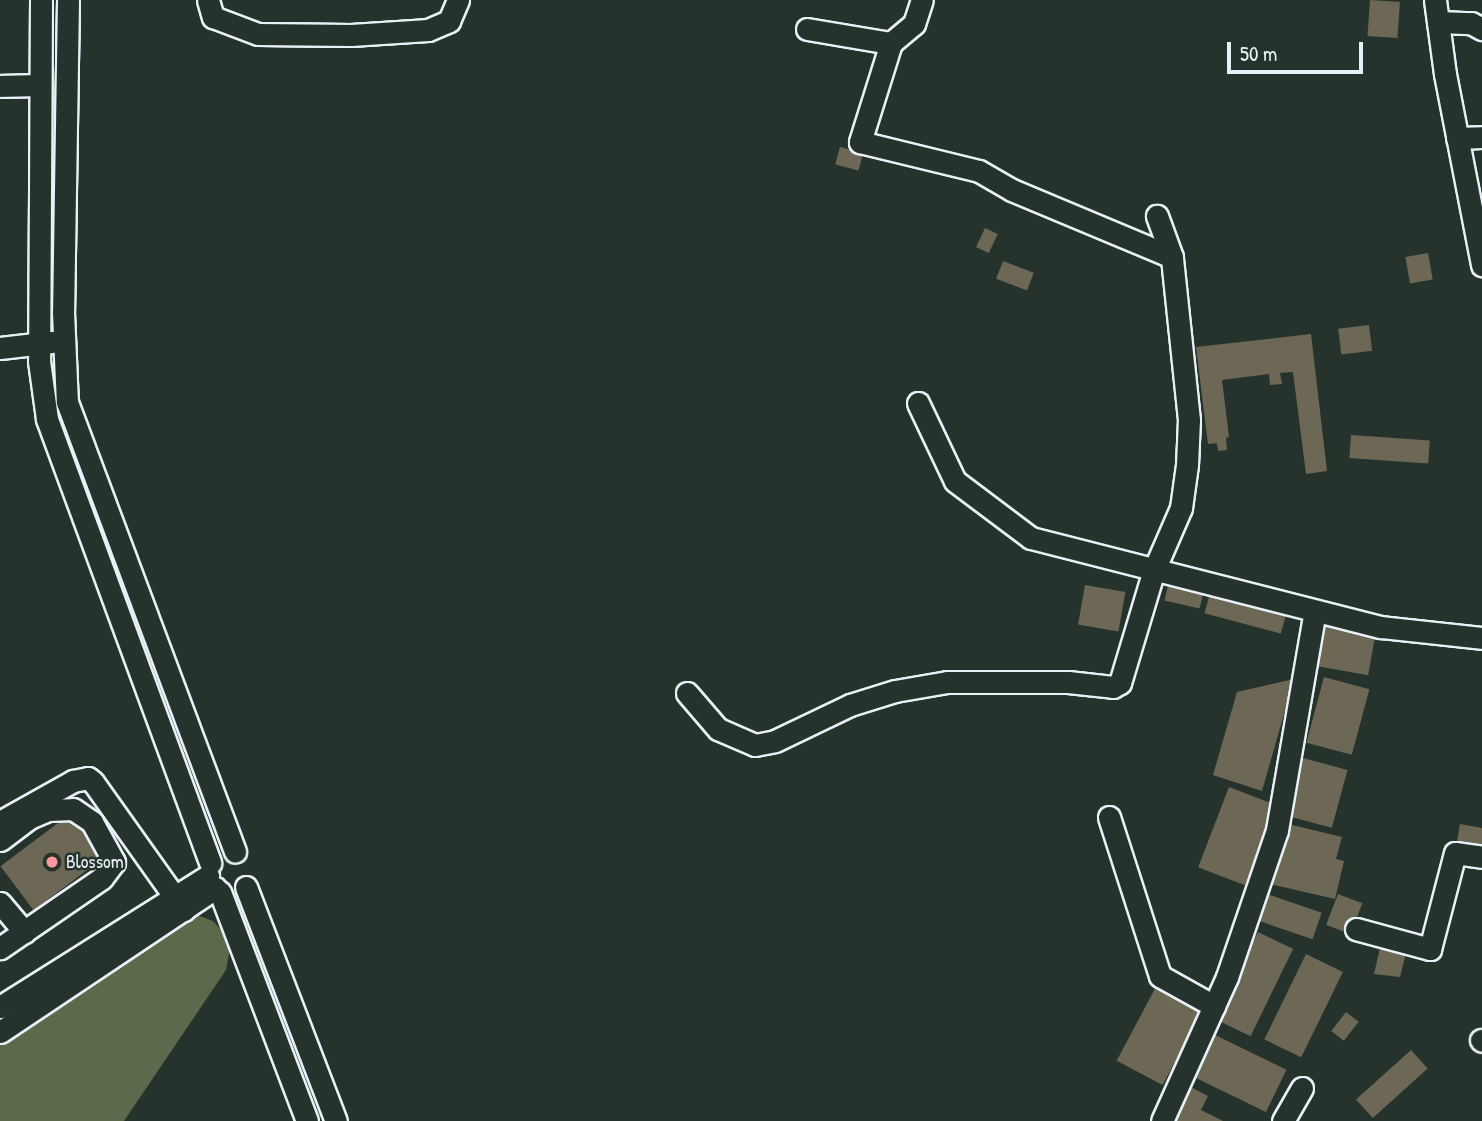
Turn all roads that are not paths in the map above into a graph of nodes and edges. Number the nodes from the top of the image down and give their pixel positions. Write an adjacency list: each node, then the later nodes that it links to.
1 (41, 0): 11 (street)
2 (68, 0): 19 (street)
3 (208, 0): 4 (street)
4 (458, 0)
5 (922, 0): 10 (street)
6 (1435, 0): 7 (street)
7 (1438, 22): 9 (street); 14 (street)
8 (807, 29): 10 (street)
9 (1482, 29)
10 (891, 44): 17 (street)
11 (40, 85): 12 (street); 20 (street)
12 (0, 86)
13 (1482, 137): 14 (street)
14 (1457, 138): 16 (street)
15 (1157, 216): 17 (street)
16 (1477, 216): 18 (street)
17 (1172, 257): 23 (street)
18 (1482, 265)
19 (65, 340): 20 (street); 30 (street)
20 (39, 343): 21 (street); 32 (street)
21 (0, 348)
22 (918, 402): 23 (street)
23 (1154, 570): 24 (street); 26 (street)
24 (1315, 611): 25 (street); 39 (street)
25 (1482, 638)
26 (687, 692)
27 (1109, 817): 39 (street)
28 (0, 822): 35 (street)
29 (0, 840): 37 (street)
30 (235, 852): 32 (street); 33 (street)
31 (1482, 857): 36 (street)
32 (213, 880): 33 (street); 35 (street); 42 (street)
33 (246, 887): 43 (street)
34 (0, 903): 37 (street)
35 (179, 903): 40 (street)
36 (1356, 929)
37 (24, 932): 38 (street)
38 (0, 948)
39 (1214, 1006): 44 (street)
40 (3, 1018)
41 (1302, 1088): 45 (street)
42 (307, 1121)
43 (336, 1121)
44 (1162, 1121)
45 (1283, 1121)

